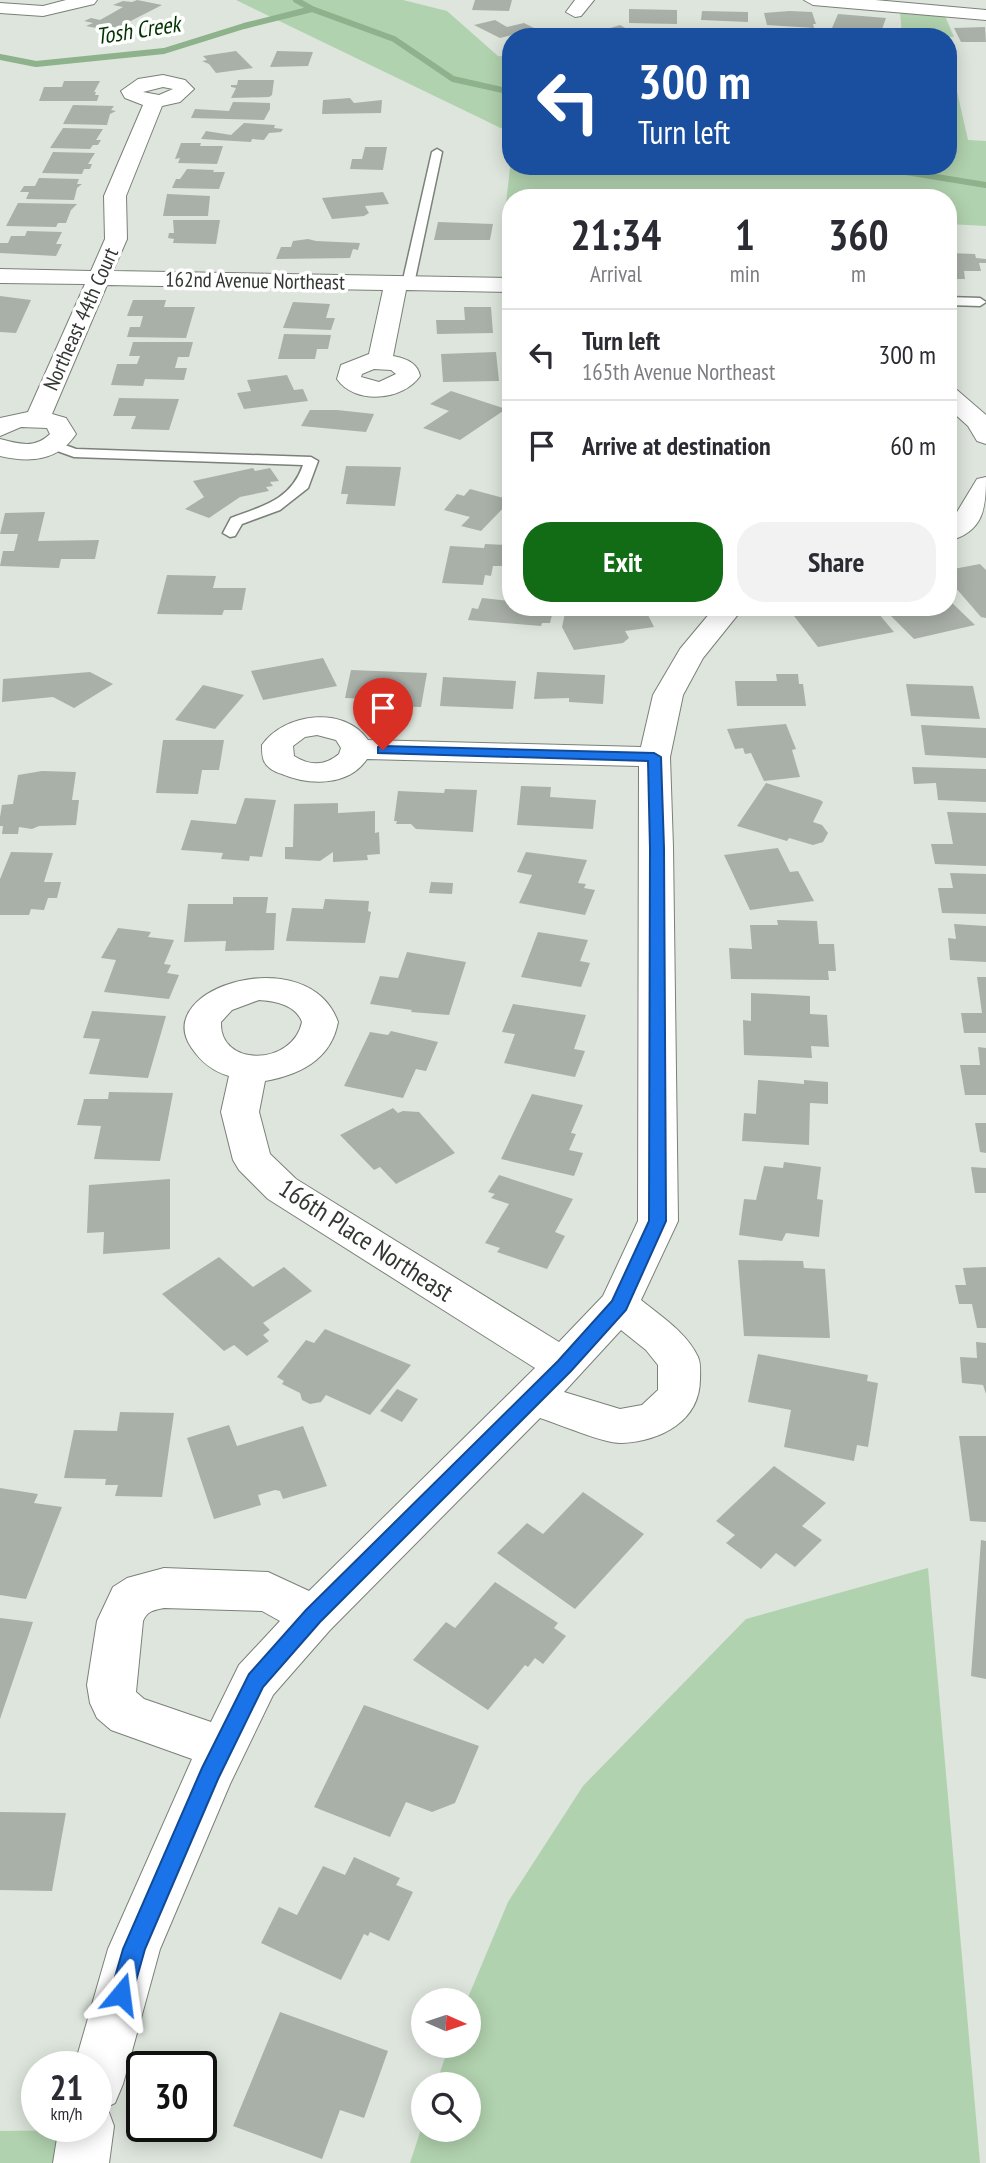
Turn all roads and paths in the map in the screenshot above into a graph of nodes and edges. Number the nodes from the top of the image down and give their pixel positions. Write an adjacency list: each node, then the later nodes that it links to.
1 (88, 0): 4 (street)
2 (813, 0): 3 (street)
3 (938, 5): 5 (street)
4 (0, 8)
5 (986, 15)
6 (155, 100): 9 (street, Northeast 44th Court)
7 (437, 152): 10 (lane)
8 (0, 276): 9 (street, 162nd Avenue Northeast)
9 (98, 278): 10 (street, 162nd Avenue Northeast); 16 (street, Northeast 44th Court)
10 (402, 283): 11 (street, 162nd Avenue Northeast); 14 (street)
11 (502, 285)
12 (957, 301): 13 (lane)
13 (980, 302)
14 (380, 361)
15 (957, 403): 18 (street)
16 (37, 419): 17 (street, Northeast 44th Court); 19 (street, Northeast 44th Court)
17 (0, 428)
18 (986, 436)
19 (54, 445): 20 (street); 22 (lane)
20 (0, 447)
21 (986, 485): 23 (street)
22 (230, 533)
23 (960, 533)
24 (722, 616): 26 (street)
25 (356, 749): 26 (street)
26 (654, 757): 28 (street)
27 (249, 1068): 29 (street, 166th Place Northeast)
28 (619, 1305): 29 (street); 30 (street)
29 (564, 1366): 30 (street)
30 (532, 1399): 31 (street)
31 (313, 1616): 32 (street); 32 (street)
32 (222, 1748): 33 (street)
33 (105, 2051)
34 (84, 2142): 35 (street)
35 (80, 2163)

